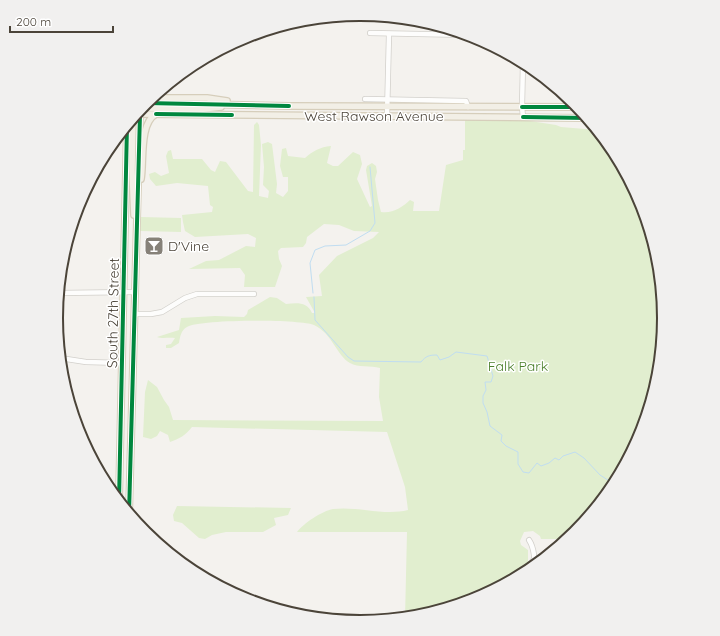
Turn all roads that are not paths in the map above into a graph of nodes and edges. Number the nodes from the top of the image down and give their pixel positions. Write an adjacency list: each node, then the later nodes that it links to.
1 (370, 34): 2 (street)
2 (389, 34): 3 (street); 7 (street)
3 (446, 34)
4 (523, 70): 14 (street)
5 (161, 97): 10 (main road)
6 (365, 99): 7 (street)
7 (388, 99): 12 (street); 13 (street)
8 (155, 103): 9 (main road, West Rawson Avenue)
9 (235, 104): 10 (main road, West Rawson Avenue); 16 (main road)
10 (249, 104): 11 (main road, West Rawson Avenue)
11 (289, 106): 12 (main road, West Rawson Avenue); 19 (main road)
12 (387, 106): 13 (main road, West Rawson Avenue); 20 (street)
13 (468, 106): 14 (main road, West Rawson Avenue)
14 (522, 107): 15 (main road, West Rawson Avenue); 21 (street)
15 (569, 107)
16 (147, 111)
17 (146, 112): 18 (main road, West Rawson Avenue)
18 (156, 114): 19 (main road, West Rawson Avenue); 26 (main road)
19 (288, 115): 20 (main road, West Rawson Avenue)
20 (387, 116): 21 (main road, West Rawson Avenue)
21 (523, 117): 22 (main road, West Rawson Avenue)
22 (579, 118)
23 (139, 120): 26 (main road, South 27th Street)
24 (133, 127): 27 (main road)
25 (125, 136): 28 (main road, South 27th Street)
26 (138, 199): 27 (main road, South 27th Street)
27 (136, 229): 29 (main road, South 27th Street)
28 (124, 292): 29 (street); 30 (street); 34 (main road, South 27th Street)
29 (135, 292): 32 (main road, South 27th Street)
30 (65, 293)
31 (254, 294): 32 (street)
32 (134, 314): 36 (main road, South 27th Street)
33 (66, 359): 34 (street)
34 (122, 363): 35 (main road, South 27th Street)
35 (118, 491)
36 (129, 505)
37 (529, 540): 38 (street)
38 (534, 559)

